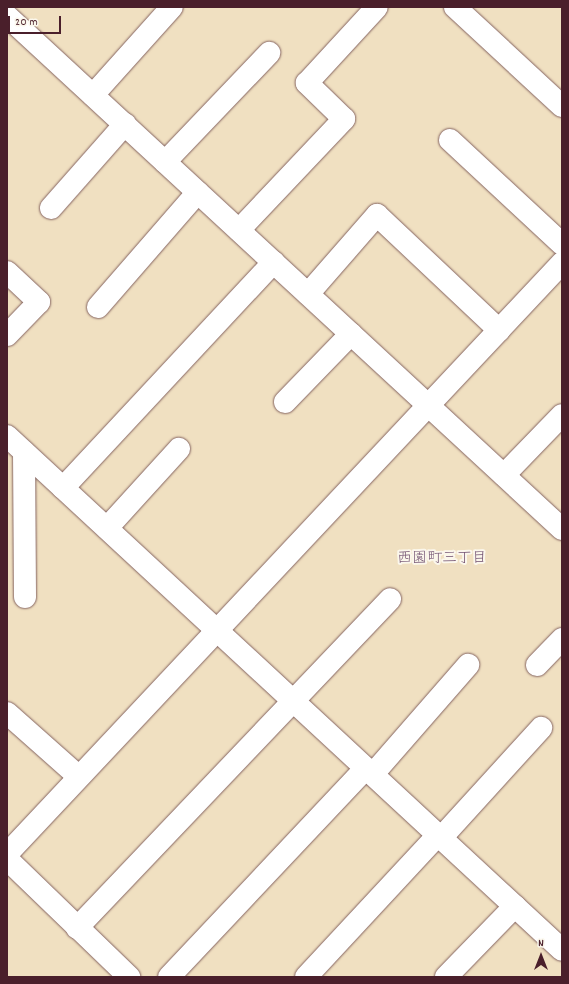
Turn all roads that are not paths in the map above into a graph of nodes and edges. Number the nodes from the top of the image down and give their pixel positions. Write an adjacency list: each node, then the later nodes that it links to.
1 (172, 7): 6 (street)
2 (377, 7): 13 (street)
3 (455, 7): 7 (street)
4 (10, 14): 6 (street)
5 (269, 53): 10 (street)
6 (93, 95): 8 (street)
7 (562, 106)
8 (125, 124): 10 (street); 12 (street)
9 (450, 140): 14 (street)
10 (165, 162): 11 (street)
11 (198, 192): 13 (street); 19 (street)
12 (52, 208)
13 (239, 230): 15 (street)
14 (562, 244)
15 (274, 262): 18 (street); 30 (street)
16 (562, 262): 20 (street)
17 (7, 272): 22 (street)
18 (308, 294): 20 (street); 21 (street)
19 (98, 307)
20 (499, 330): 24 (street)
21 (351, 334): 23 (street); 24 (street)
22 (7, 335)
23 (285, 402)
24 (428, 405): 29 (street); 35 (street)
25 (562, 415): 29 (street)
26 (7, 436): 28 (street)
27 (179, 449): 31 (street)
28 (24, 452): 30 (street); 33 (street)
29 (504, 475): 32 (street)
30 (64, 488): 31 (street)
31 (107, 528): 35 (street)
32 (562, 529)
33 (25, 597)
34 (390, 599): 39 (street)
35 (217, 630): 39 (street); 43 (street)
36 (562, 639): 38 (street)
37 (468, 665): 42 (street)
38 (537, 665)
39 (295, 702): 42 (street); 48 (street)
40 (7, 713): 43 (street)
41 (541, 728): 44 (street)
42 (369, 771): 44 (street); 51 (street)
43 (79, 777): 45 (street)
44 (440, 836): 47 (street); 52 (street)
45 (7, 854)
46 (7, 859): 48 (street)
47 (515, 906): 49 (street); 53 (street)
48 (77, 928): 50 (street)
49 (562, 950)
50 (129, 977)
51 (169, 977)
52 (306, 977)
53 (446, 977)

